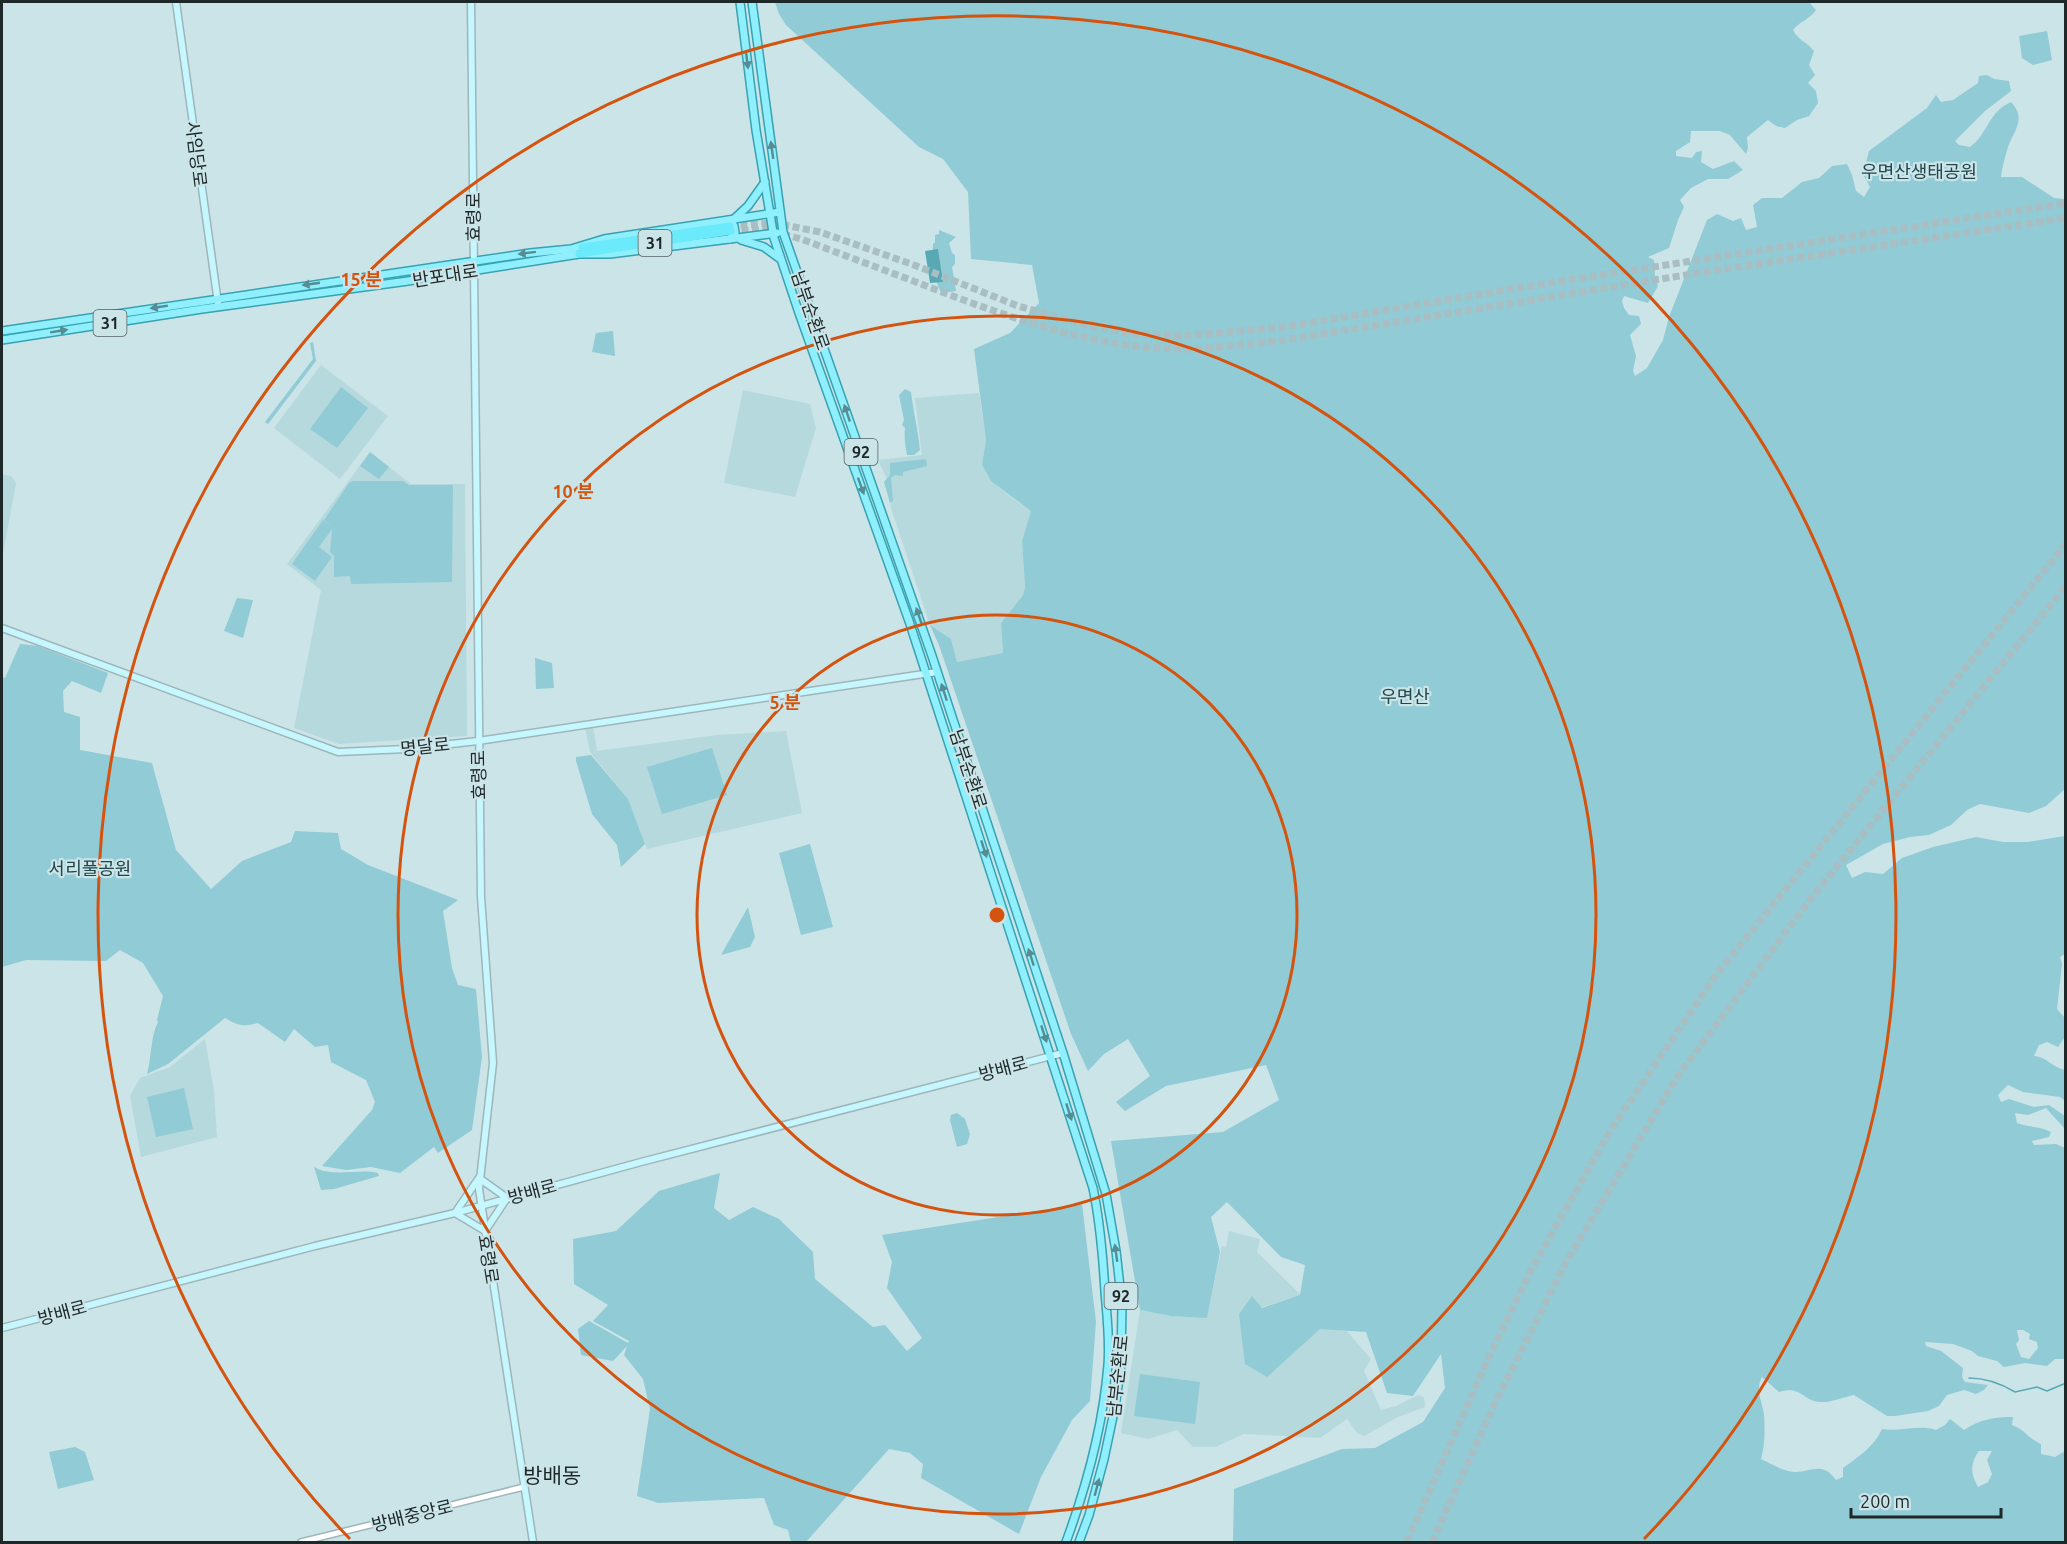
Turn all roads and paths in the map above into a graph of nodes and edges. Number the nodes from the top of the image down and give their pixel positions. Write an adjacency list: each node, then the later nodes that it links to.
1 (176, 2): 15 (main road, 사임당로)
2 (471, 2): 13 (main road, 효령로)
3 (740, 2): 5 (main road, 남부순환로 / 92, one-way to 5)
4 (752, 2): 6 (main road, 남부순환로 / 92, one-way to 4)
5 (765, 182): 7 (main road, 남부순환로 / 92); 8 (main road)
6 (780, 212): 7 (main road, 반포대로); 9 (main road, 남부순환로 / 92)
7 (770, 214): 8 (main road, 반포대로); 10 (main road, 남부순환로 / 92)
8 (731, 227): 10 (main road, 반포대로); 11 (highway, 31); 11 (main road, 반포대로); 12 (main road)
9 (783, 232): 10 (main road, 반포대로); 20 (main road, 남부순환로 / 92, one-way to 9)
10 (773, 234): 12 (main road, 남부순환로 / 92)
11 (580, 251): 13 (main road, 반포대로 / 31, one-way to 13); 14 (main road, 반포대로)
12 (781, 260): 21 (main road, 남부순환로 / 92, one-way to 21)
13 (473, 261): 14 (main road, 효령로); 15 (main road, 반포대로 / 31, one-way to 15)
14 (474, 271): 16 (main road, 반포대로 / 31); 22 (main road, 효령로)
15 (217, 298): 16 (main road, 사임당로); 17 (main road, 반포대로 / 31, one-way to 17)
16 (218, 307): 18 (main road, 반포대로 / 31, one-way to 16)
17 (2, 331)
18 (2, 340)
19 (2, 628): 22 (main road, 명달로)
20 (937, 672): 21 (main road, 명달로); 23 (main road, 남부순환로 / 92, one-way to 20)
21 (927, 673): 22 (main road, 명달로); 24 (main road, 남부순환로 / 92, one-way to 24)
22 (478, 741): 25 (main road, 효령로)
23 (1063, 1053): 24 (main road, 방배로); 35 (main road, 남부순환로 / 92, one-way to 23)
24 (1051, 1056): 26 (main road, 방배로); 34 (main road, 남부순환로 / 92, one-way to 34)
25 (479, 1178): 26 (main road); 27 (main road, 효령로); 28 (main road)
26 (507, 1198): 27 (main road, 방배로); 29 (main road)
27 (480, 1204): 28 (main road, 방배로); 29 (main road, 효령로)
28 (455, 1213): 29 (main road); 30 (main road, 방배로)
29 (485, 1231): 31 (main road, 효령로)
30 (2, 1328)
31 (524, 1487): 32 (street, 방배중앙로); 33 (main road, 효령로)
32 (301, 1542)
33 (533, 1542)
34 (1066, 1542)
35 (1079, 1542)

